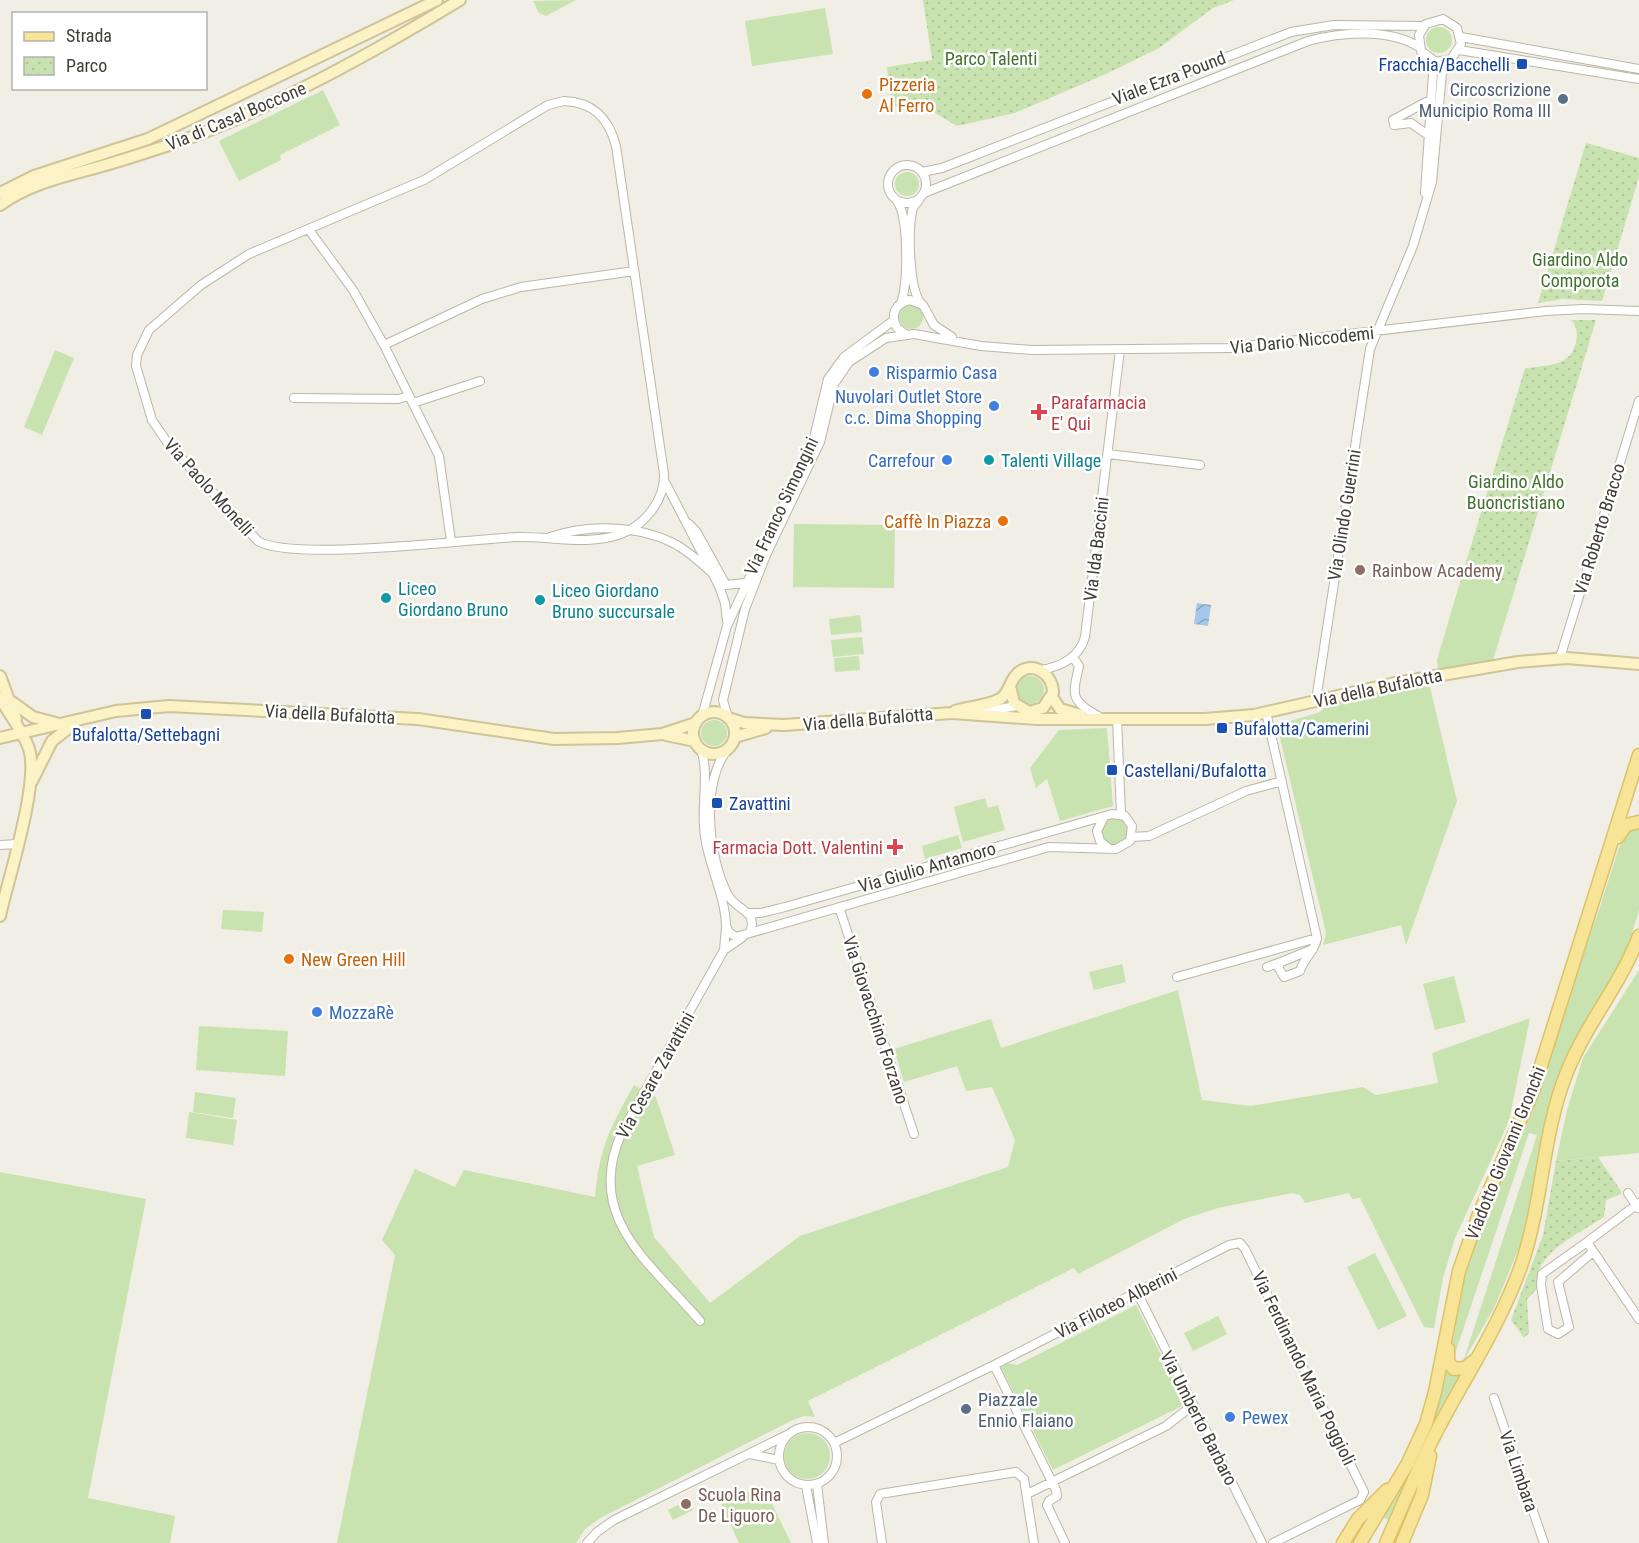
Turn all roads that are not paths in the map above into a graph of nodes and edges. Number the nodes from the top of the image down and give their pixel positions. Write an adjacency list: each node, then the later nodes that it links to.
1 (437, 0): 20 (street, Via di Casal Boccone)
2 (460, 0): 23 (street, Via di Casal Boccone)
3 (1424, 26): 4 (street); 5 (street); 11 (street, Viale Ezra Pound)
4 (1461, 37): 6 (street); 9 (street)
5 (1419, 47): 7 (street); 14 (street, Viale Ezra Pound)
6 (1459, 50): 8 (street); 10 (street)
7 (1426, 57): 8 (street); 12 (street)
8 (1451, 59): 13 (street)
9 (1639, 69)
10 (1639, 79)
11 (1124, 96): 14 (street); 17 (street, Viale Ezra Pound)
12 (1432, 104): 13 (street); 16 (street); 16 (street)
13 (1440, 109): 15 (street)
14 (1129, 110): 18 (street, Viale Ezra Pound)
15 (1439, 128): 16 (street); 24 (street)
16 (1430, 132): 24 (street)
17 (997, 146): 18 (street); 19 (street, Viale Ezra Pound)
18 (1002, 160): 21 (street, Viale Ezra Pound)
19 (922, 172): 21 (street); 22 (street)
20 (0, 193)
21 (922, 195): 22 (street); 27 (street)
22 (897, 201): 28 (street)
23 (0, 204)
24 (1424, 207): 32 (street, Via Olindo Guerrini)
25 (309, 230): 26 (street, Via Paolo Monelli); 35 (street); 46 (street, Via Paolo Monelli)
26 (634, 271): 35 (street); 43 (street, Via Paolo Monelli)
27 (920, 302): 28 (street); 30 (street)
28 (901, 303): 31 (street)
29 (1639, 311): 32 (street, Via Dario Niccodemi)
30 (928, 315): 33 (street); 34 (street, Via Dario Niccodemi)
31 (894, 320): 33 (street); 48 (street, Via Franco Simongini)
32 (1378, 332): 36 (street, Via Dario Niccodemi); 63 (street, Via Olindo Guerrini)
33 (911, 334): 34 (street, Via Dario Niccodemi); 52 (street, Via Franco Simongini)
34 (965, 343): 36 (street, Via Dario Niccodemi)
35 (384, 345): 39 (street)
36 (1120, 350): 41 (street, Via Ida Baccini)
37 (480, 381): 39 (street)
38 (294, 398): 39 (street)
39 (411, 400): 46 (street)
40 (1639, 401): 54 (street, Via Roberto Bracco)
41 (1108, 454): 42 (street); 53 (street, Via Ida Baccini)
42 (1200, 465)
43 (664, 480): 44 (street); 45 (street, Via Paolo Monelli)
44 (687, 522): 47 (street); 49 (street)
45 (629, 530): 46 (street, Via Paolo Monelli); 47 (street)
46 (450, 541)
47 (710, 571): 51 (street)
48 (745, 583): 49 (street); 50 (street, Via Franco Simongini)
49 (726, 585): 50 (street)
50 (736, 602): 51 (street, Via Franco Simongini); 52 (street)
51 (727, 626): 55 (street, Via Franco Simongini)
52 (734, 653): 56 (street, Via Franco Simongini)
53 (1073, 657): 58 (street); 69 (street)
54 (1560, 658): 57 (street, Via della Bufalotta); 63 (street, Via della Bufalotta)
55 (716, 662): 56 (street); 73 (street, Via Franco Simongini)
56 (731, 664): 70 (street, Via Franco Simongini)
57 (1639, 664)
58 (1040, 670): 60 (street, Via della Bufalotta); 61 (street)
59 (0, 676): 62 (street)
60 (1010, 686): 64 (street); 67 (street, Via della Bufalotta)
61 (1052, 697): 65 (street); 69 (street, Via della Bufalotta)
62 (5, 698): 75 (street); 77 (street)
63 (1316, 700): 66 (street, Via della Bufalotta)
64 (1016, 706): 65 (street, Via della Bufalotta); 68 (street, Via della Bufalotta)
65 (1035, 711): 74 (street, Via della Bufalotta)
66 (1266, 712): 72 (street, Via della Bufalotta); 84 (street)
67 (952, 713): 68 (street, Via della Bufalotta); 76 (street, Via della Bufalotta)
68 (967, 715): 74 (street, Via della Bufalotta)
69 (1098, 716): 72 (street, Via della Bufalotta)
70 (728, 718): 73 (street); 76 (street, Via della Bufalotta); 79 (street)
71 (81, 719): 75 (street, Via della Bufalotta); 78 (street, Via della Bufalotta); 85 (street)
72 (1117, 719): 74 (street, Via della Bufalotta); 86 (street)
73 (699, 720): 78 (street, Via della Bufalotta); 81 (street)
74 (1067, 720)
75 (63, 723): 77 (street, Via della Bufalotta)
76 (784, 725): 79 (street, Via della Bufalotta)
77 (21, 734): 80 (street, Via della Bufalotta); 85 (street)
78 (662, 734): 81 (street, Via della Bufalotta)
79 (735, 737): 82 (street)
80 (0, 738)
81 (698, 745): 82 (street); 97 (street, Via Cesare Zavattini)
82 (729, 748): 95 (street)
83 (1639, 755): 93 (main road, Viadotto Giovanni Gronchi)
84 (1282, 781): 89 (street); 100 (street)
85 (29, 790): 90 (street)
86 (1121, 814): 87 (street, Via Giulio Antamoro); 89 (street)
87 (1106, 816): 92 (street); 95 (street, Via Giulio Antamoro)
88 (1639, 822): 93 (main road)
89 (1132, 837): 92 (street, Via Giulio Antamoro)
90 (16, 844): 91 (street); 96 (street)
91 (0, 845)
92 (1107, 847): 94 (street, Via Giulio Antamoro)
93 (1603, 872): 115 (main road, Viadotto Giovanni Gronchi)
94 (839, 907): 98 (street, Via Giulio Antamoro); 108 (street, Via Giovacchino Forzano)
95 (746, 912): 97 (street); 98 (street)
96 (0, 914)
97 (726, 923): 98 (street); 102 (street, Via Cesare Zavattini)
98 (747, 934): 102 (street, Via Cesare Zavattini)
99 (1639, 936): 118 (main road, Viadotto Giovanni Gronchi)
100 (1317, 938): 101 (street); 105 (street)
101 (1313, 949): 103 (street); 106 (street)
102 (724, 950): 117 (street, Via Cesare Zavattini)
103 (1281, 962): 104 (street); 106 (street)
104 (1267, 967)
105 (1177, 977)
106 (1284, 977): 107 (street)
107 (1276, 984)
108 (914, 1134)
109 (1628, 1193): 110 (street)
110 (1638, 1206): 111 (street)
111 (1587, 1242): 113 (street); 113 (street)
112 (1240, 1243): 114 (street, Via Filoteo Alberini); 139 (street, Via Ferdinando Maria Poggioli)
113 (1593, 1252): 116 (street)
114 (1137, 1292): 119 (street, Via Filoteo Alberini); 121 (street, Via Umberto Barbaro)
115 (1449, 1312): 118 (main road); 127 (main road, Viadotto Giovanni Gronchi)
116 (1639, 1319)
117 (700, 1321)
118 (1491, 1333): 123 (main road, Viadotto Giovanni Gronchi)
119 (994, 1365): 124 (street); 128 (street)
120 (1494, 1398): 144 (street, Via Limbara)
121 (1193, 1405): 128 (street); 138 (street, Via Umberto Barbaro)
122 (789, 1434): 124 (street); 125 (street); 126 (street)
123 (1433, 1437): 142 (main road, Viadotto Giovanni Gronchi); 143 (main road)
124 (834, 1443): 129 (street)
125 (748, 1454): 126 (street); 132 (street)
126 (779, 1460): 130 (street)
127 (1399, 1479): 140 (main road); 141 (main road, Viadotto Giovanni Gronchi)
128 (1053, 1482): 131 (street); 137 (street)
129 (817, 1484): 130 (street); 134 (street)
130 (806, 1486): 133 (street)
131 (1027, 1494): 135 (street); 136 (street)
132 (587, 1543)
133 (817, 1543)
134 (824, 1543)
135 (882, 1543)
136 (1034, 1543)
137 (1065, 1543)
138 (1262, 1543)
139 (1273, 1543)
140 (1343, 1543)
141 (1360, 1543)
142 (1386, 1543)
143 (1402, 1543)
144 (1544, 1543)

